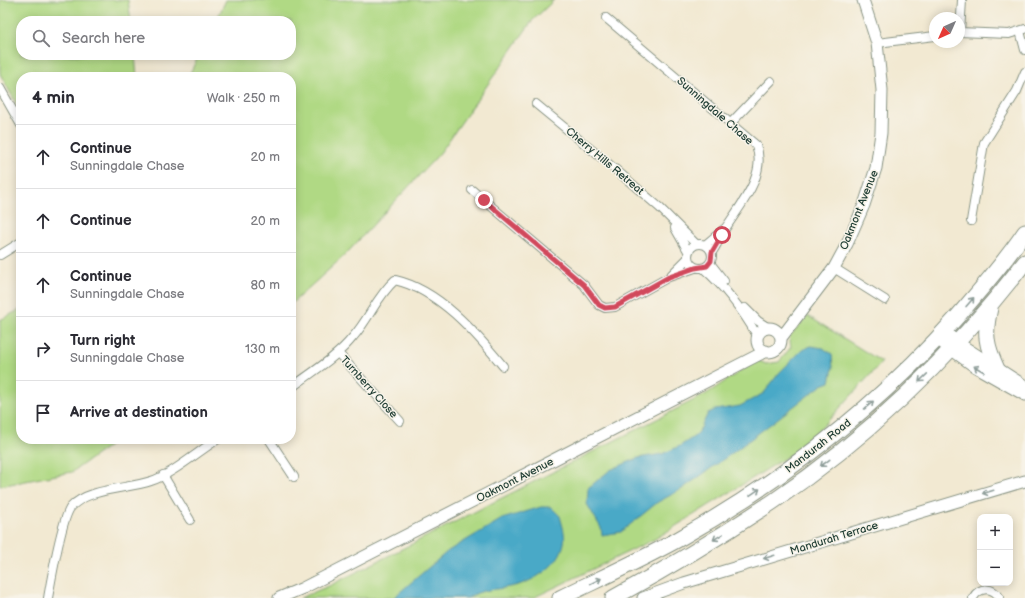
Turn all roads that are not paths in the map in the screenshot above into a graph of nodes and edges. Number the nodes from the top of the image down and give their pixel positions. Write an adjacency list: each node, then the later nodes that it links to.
1 (863, 0): 8 (street, Oakmont Avenue)
2 (962, 0): 3 (street)
3 (961, 12)
4 (606, 18): 15 (street, Sunningdale Chase)
5 (1022, 30): 6 (street); 9 (street)
6 (965, 32)
7 (929, 37): 8 (street)
8 (877, 43): 29 (street, Oakmont Avenue)
9 (1025, 50)
10 (1025, 72): 18 (street)
11 (771, 81): 15 (street)
12 (0, 88): 14 (street)
13 (536, 104): 17 (street, Cherry Hills Retreat)
14 (16, 116)
15 (730, 124): 19 (street, Sunningdale Chase)
16 (472, 190): 30 (street)
17 (671, 221): 21 (street, Cherry Hills Retreat); 26 (street, Cherry Hills Retreat)
18 (970, 221)
19 (726, 227): 23 (street, Sunningdale Chase); 24 (street, Sunningdale Chase)
20 (1025, 232): 35 (highway, Mandurah Road, one-way to 20)
21 (696, 244): 23 (street); 26 (street)
22 (16, 245): 25 (street)
23 (705, 245): 24 (street)
24 (712, 252): 28 (street, Sunningdale Chase)
25 (0, 255)
26 (688, 255): 28 (street, Cherry Hills Retreat); 30 (street)
27 (1025, 262): 32 (highway, Mandurah Road)
28 (703, 266): 30 (street); 34 (street); 37 (street)
29 (834, 268): 31 (street); 33 (street, Oakmont Avenue)
30 (669, 277)
31 (885, 300)
32 (990, 308): 38 (highway, Mandurah Road); 43 (highway)
33 (799, 312): 34 (street, Oakmont Avenue); 36 (street, Oakmont Avenue)
34 (771, 328): 36 (street); 37 (street)
35 (941, 335): 38 (street); 56 (highway, Mandurah Road, one-way to 35)
36 (781, 338): 39 (street)
37 (758, 340): 39 (street); 41 (street)
38 (954, 347): 43 (street); 46 (street, one-way to 38); 57 (highway, Mandurah Road, one-way to 57)
39 (766, 351): 41 (street, Oakmont Avenue)
40 (338, 353): 42 (street); 44 (street); 47 (street, Turnberry Close)
41 (749, 359): 55 (street, Oakmont Avenue)
42 (503, 366)
43 (997, 369): 45 (street)
44 (296, 384)
45 (1025, 386)
46 (1025, 395)
47 (400, 421)
48 (210, 444): 50 (street)
49 (272, 444): 51 (street)
50 (163, 475): 53 (street); 54 (street)
51 (294, 477)
52 (1025, 481): 58 (street, Mandurah Terrace, one-way to 58)
53 (190, 520)
54 (48, 598)
55 (279, 598)
56 (560, 598)
57 (613, 598)
58 (643, 598)
59 (973, 598): 60 (street)
60 (1000, 598)

